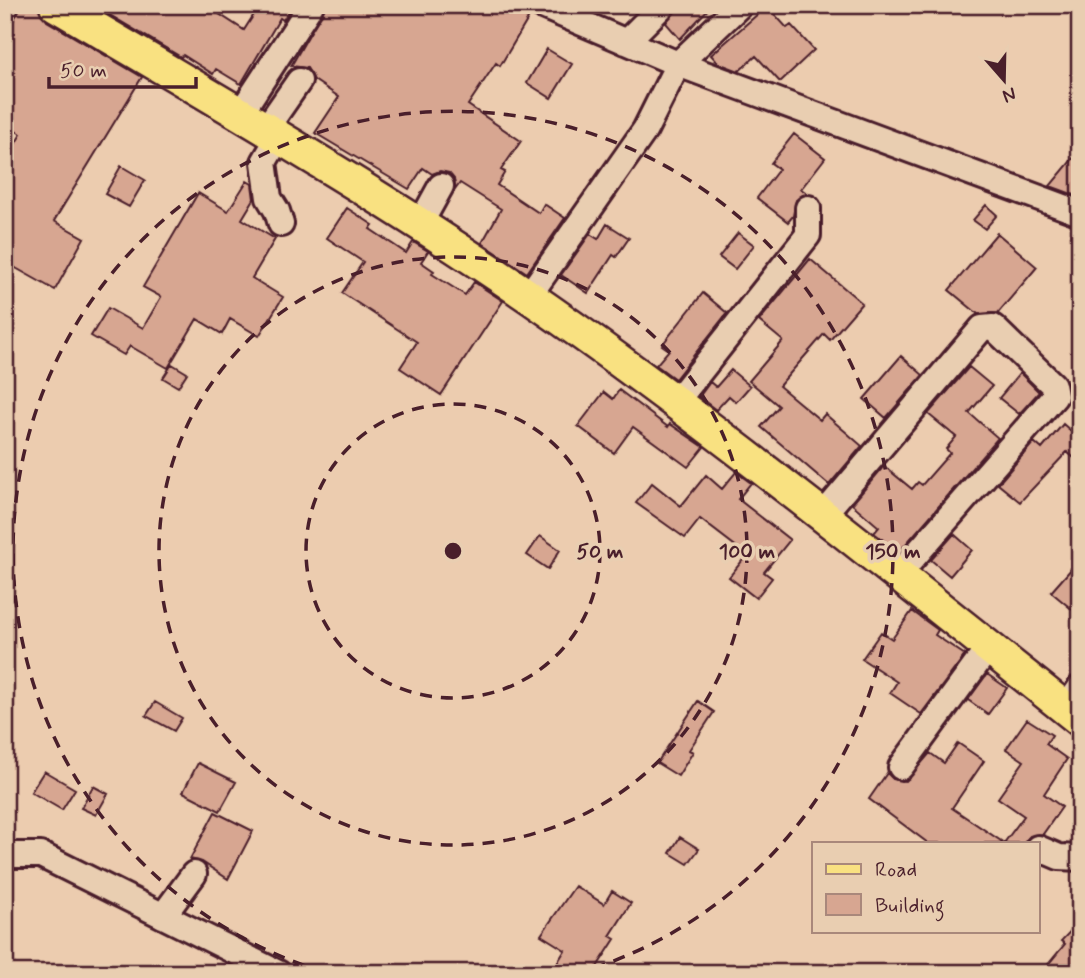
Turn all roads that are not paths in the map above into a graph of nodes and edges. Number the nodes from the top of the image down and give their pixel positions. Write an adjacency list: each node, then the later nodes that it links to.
1 (56, 5): 9 (main road)
2 (311, 5): 9 (street)
3 (540, 5): 6 (street)
4 (663, 5): 6 (street)
5 (740, 5): 7 (street)
6 (626, 42): 7 (street)
7 (678, 64): 12 (street); 15 (street)
8 (299, 81): 9 (street)
9 (261, 127): 13 (street); 14 (main road)
10 (441, 186): 14 (street)
11 (808, 208): 16 (street)
12 (1080, 213)
13 (281, 224)
14 (419, 226): 15 (main road)
15 (528, 297): 16 (main road)
16 (675, 403): 17 (main road)
17 (823, 515): 18 (main road); 18 (street)
18 (898, 575): 19 (main road)
19 (989, 647): 20 (main road); 21 (street)
20 (1075, 705)
21 (901, 767)
22 (1040, 849): 24 (street)
23 (5, 855): 26 (street)
24 (1080, 858)
25 (194, 874): 26 (street)
26 (163, 916): 27 (street)
27 (278, 973)

